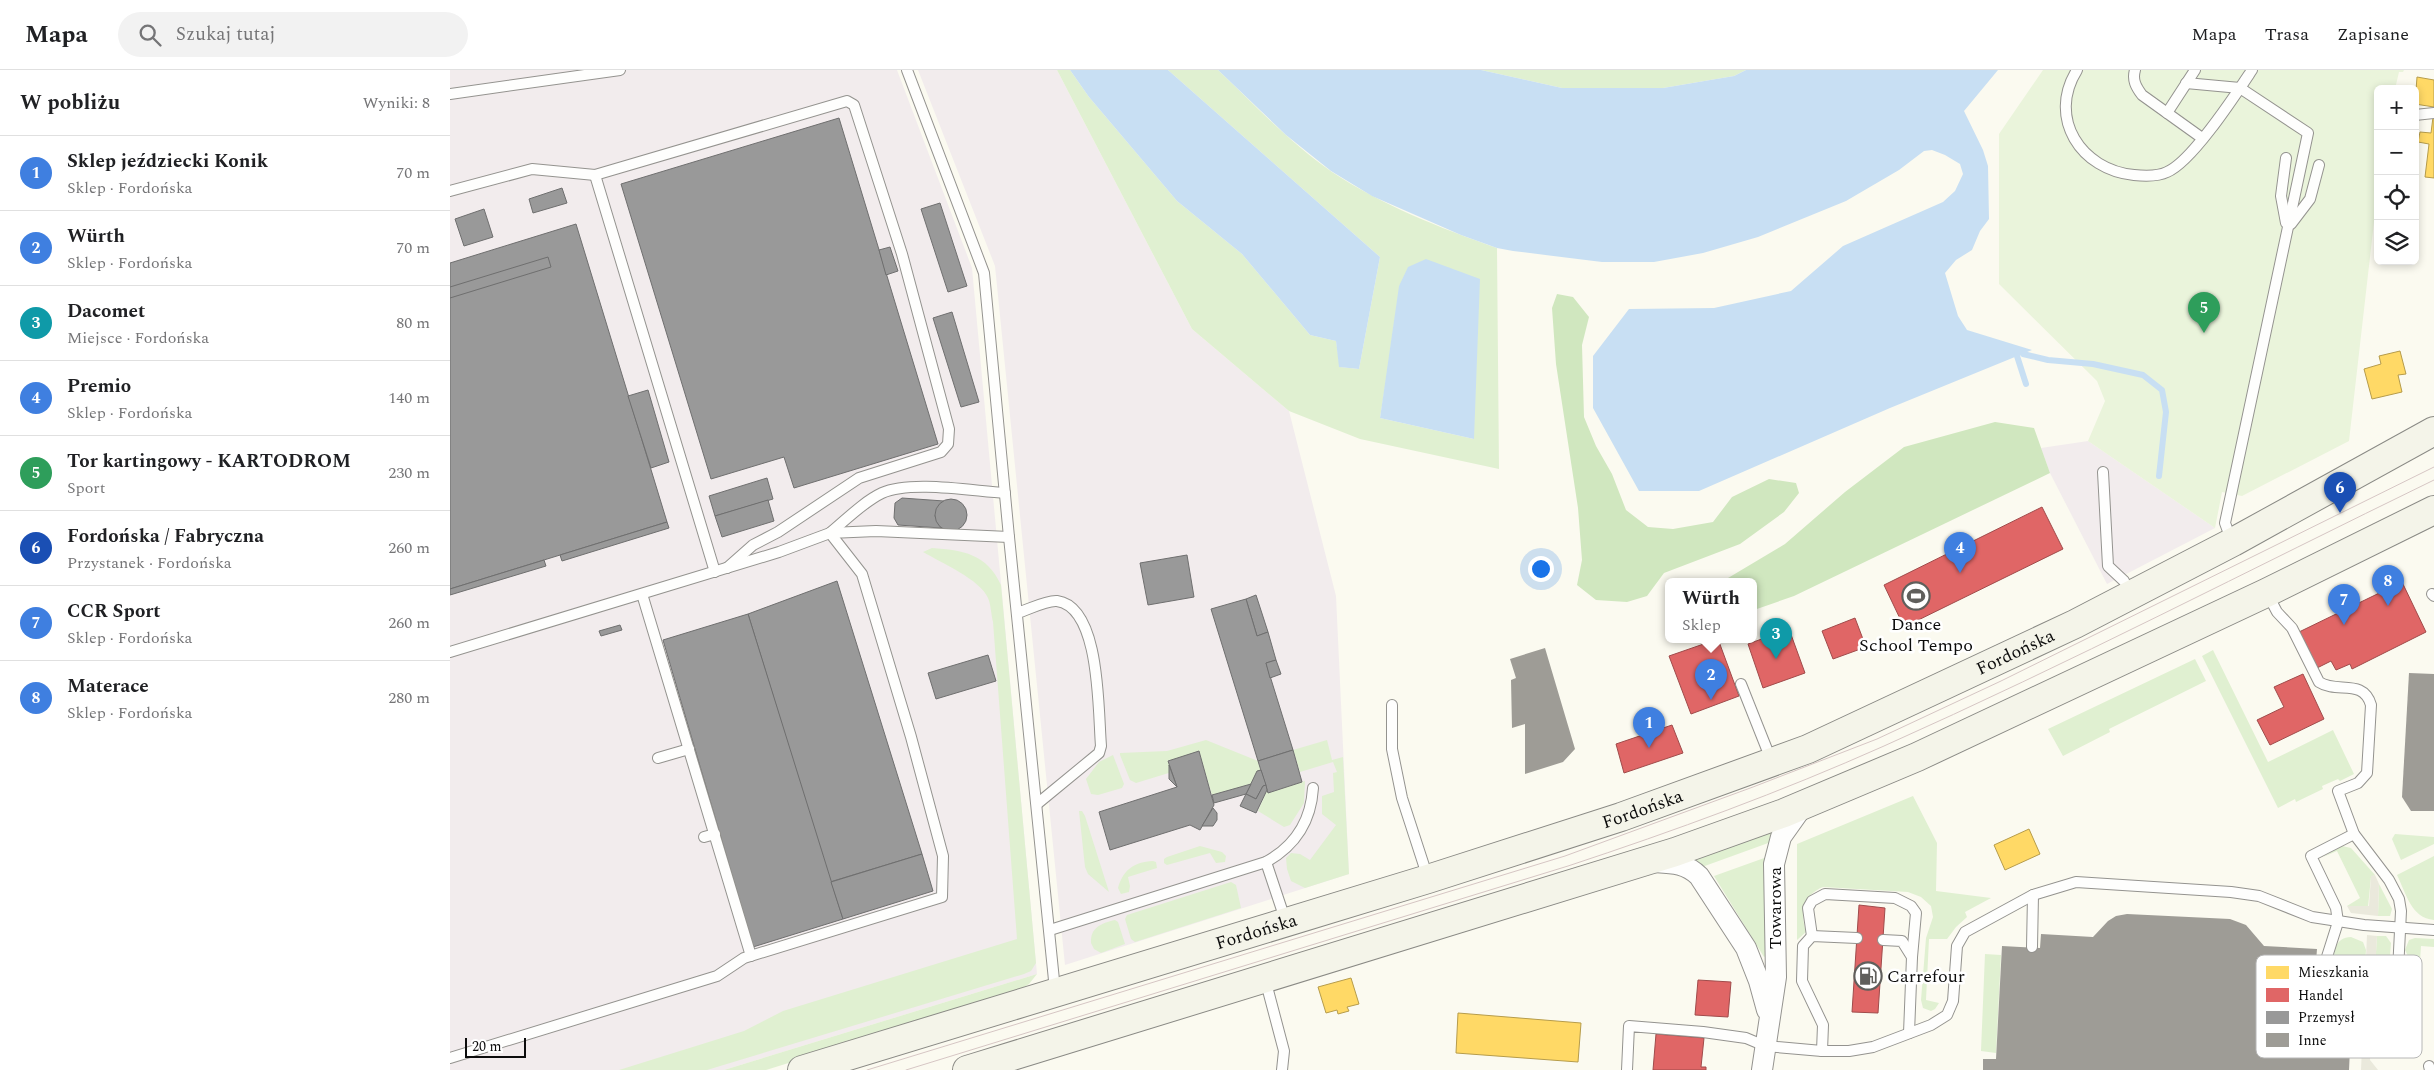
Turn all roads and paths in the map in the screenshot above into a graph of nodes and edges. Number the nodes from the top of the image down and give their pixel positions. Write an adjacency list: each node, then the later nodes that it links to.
1 (620, 70): 9 (lane)
2 (907, 70): 21 (lane)
3 (2077, 70): 13 (lane)
4 (2135, 70): 11 (lane)
5 (2195, 70): 7 (lane)
6 (2252, 70): 8 (lane)
7 (2186, 83): 8 (lane); 11 (lane)
8 (2240, 88): 13 (lane); 18 (lane)
9 (450, 94)
10 (2434, 112): 12 (lane)
11 (2167, 113): 13 (lane)
12 (2419, 114)
13 (2202, 138)
14 (2286, 158): 18 (lane)
15 (2318, 165): 18 (lane)
16 (595, 175): 17 (lane); 28 (lane); 29 (lane)
17 (450, 191)
18 (2287, 231): 26 (lane)
19 (2434, 431): 26 (main road, Fordońska)
20 (2103, 472): 32 (lane)
21 (1005, 493): 24 (lane); 25 (lane)
22 (2434, 510): 27 (main road)
23 (2434, 523): 27 (street)
24 (830, 533): 25 (lane); 28 (lane); 61 (lane)
25 (1009, 537): 33 (lane)
26 (2233, 542): 32 (main road, Fordońska)
27 (2354, 550): 30 (main road)
28 (727, 568): 29 (lane)
29 (715, 572): 31 (lane)
30 (2266, 592): 42 (main road); 44 (lane)
31 (642, 594): 34 (lane); 37 (lane)
32 (2131, 595): 39 (main road, Fordońska)
33 (1017, 613): 41 (lane); 41 (lane)
34 (450, 652)
35 (1741, 684): 39 (lane)
36 (1392, 705): 48 (lane)
37 (689, 749): 38 (lane); 43 (lane)
38 (658, 758)
39 (1772, 762): 48 (main road, Fordońska)
40 (1314, 788): 46 (lane)
41 (1037, 804): 53 (lane)
42 (1805, 805): 47 (main road); 65 (street, Towarowa)
43 (714, 834): 45 (lane); 61 (lane)
44 (2354, 834): 50 (lane); 52 (lane)
45 (704, 838)
46 (1266, 862): 51 (lane); 53 (lane)
47 (1643, 862): 63 (main road); 65 (street, Towarowa)
48 (1428, 879): 51 (main road, Fordońska)
49 (2033, 895): 50 (lane); 58 (lane); 66 (lane)
50 (2338, 922): 52 (lane); 59 (lane)
51 (1287, 923): 64 (main road, Fordońska)
52 (2400, 928): 54 (lane); 60 (lane)
53 (1050, 930): 64 (lane)
54 (2434, 930)
55 (1812, 936): 56 (lane); 62 (lane); 68 (lane)
56 (1857, 938)
57 (1883, 940): 62 (lane)
58 (2032, 947)
59 (2328, 955)
60 (2399, 955)
61 (751, 956): 69 (lane)
62 (1912, 957): 66 (lane)
63 (1265, 978): 71 (main road); 72 (lane)
64 (1056, 994): 70 (main road, Fordońska)
65 (1769, 1020): 67 (street, Towarowa)
66 (1909, 1033): 68 (lane)
67 (1764, 1046): 68 (lane); 73 (lane); 74 (street, Towarowa)
68 (1822, 1051)
69 (450, 1058)
70 (802, 1070)
71 (966, 1070)
72 (1282, 1070)
73 (1627, 1070)
74 (1762, 1070)

